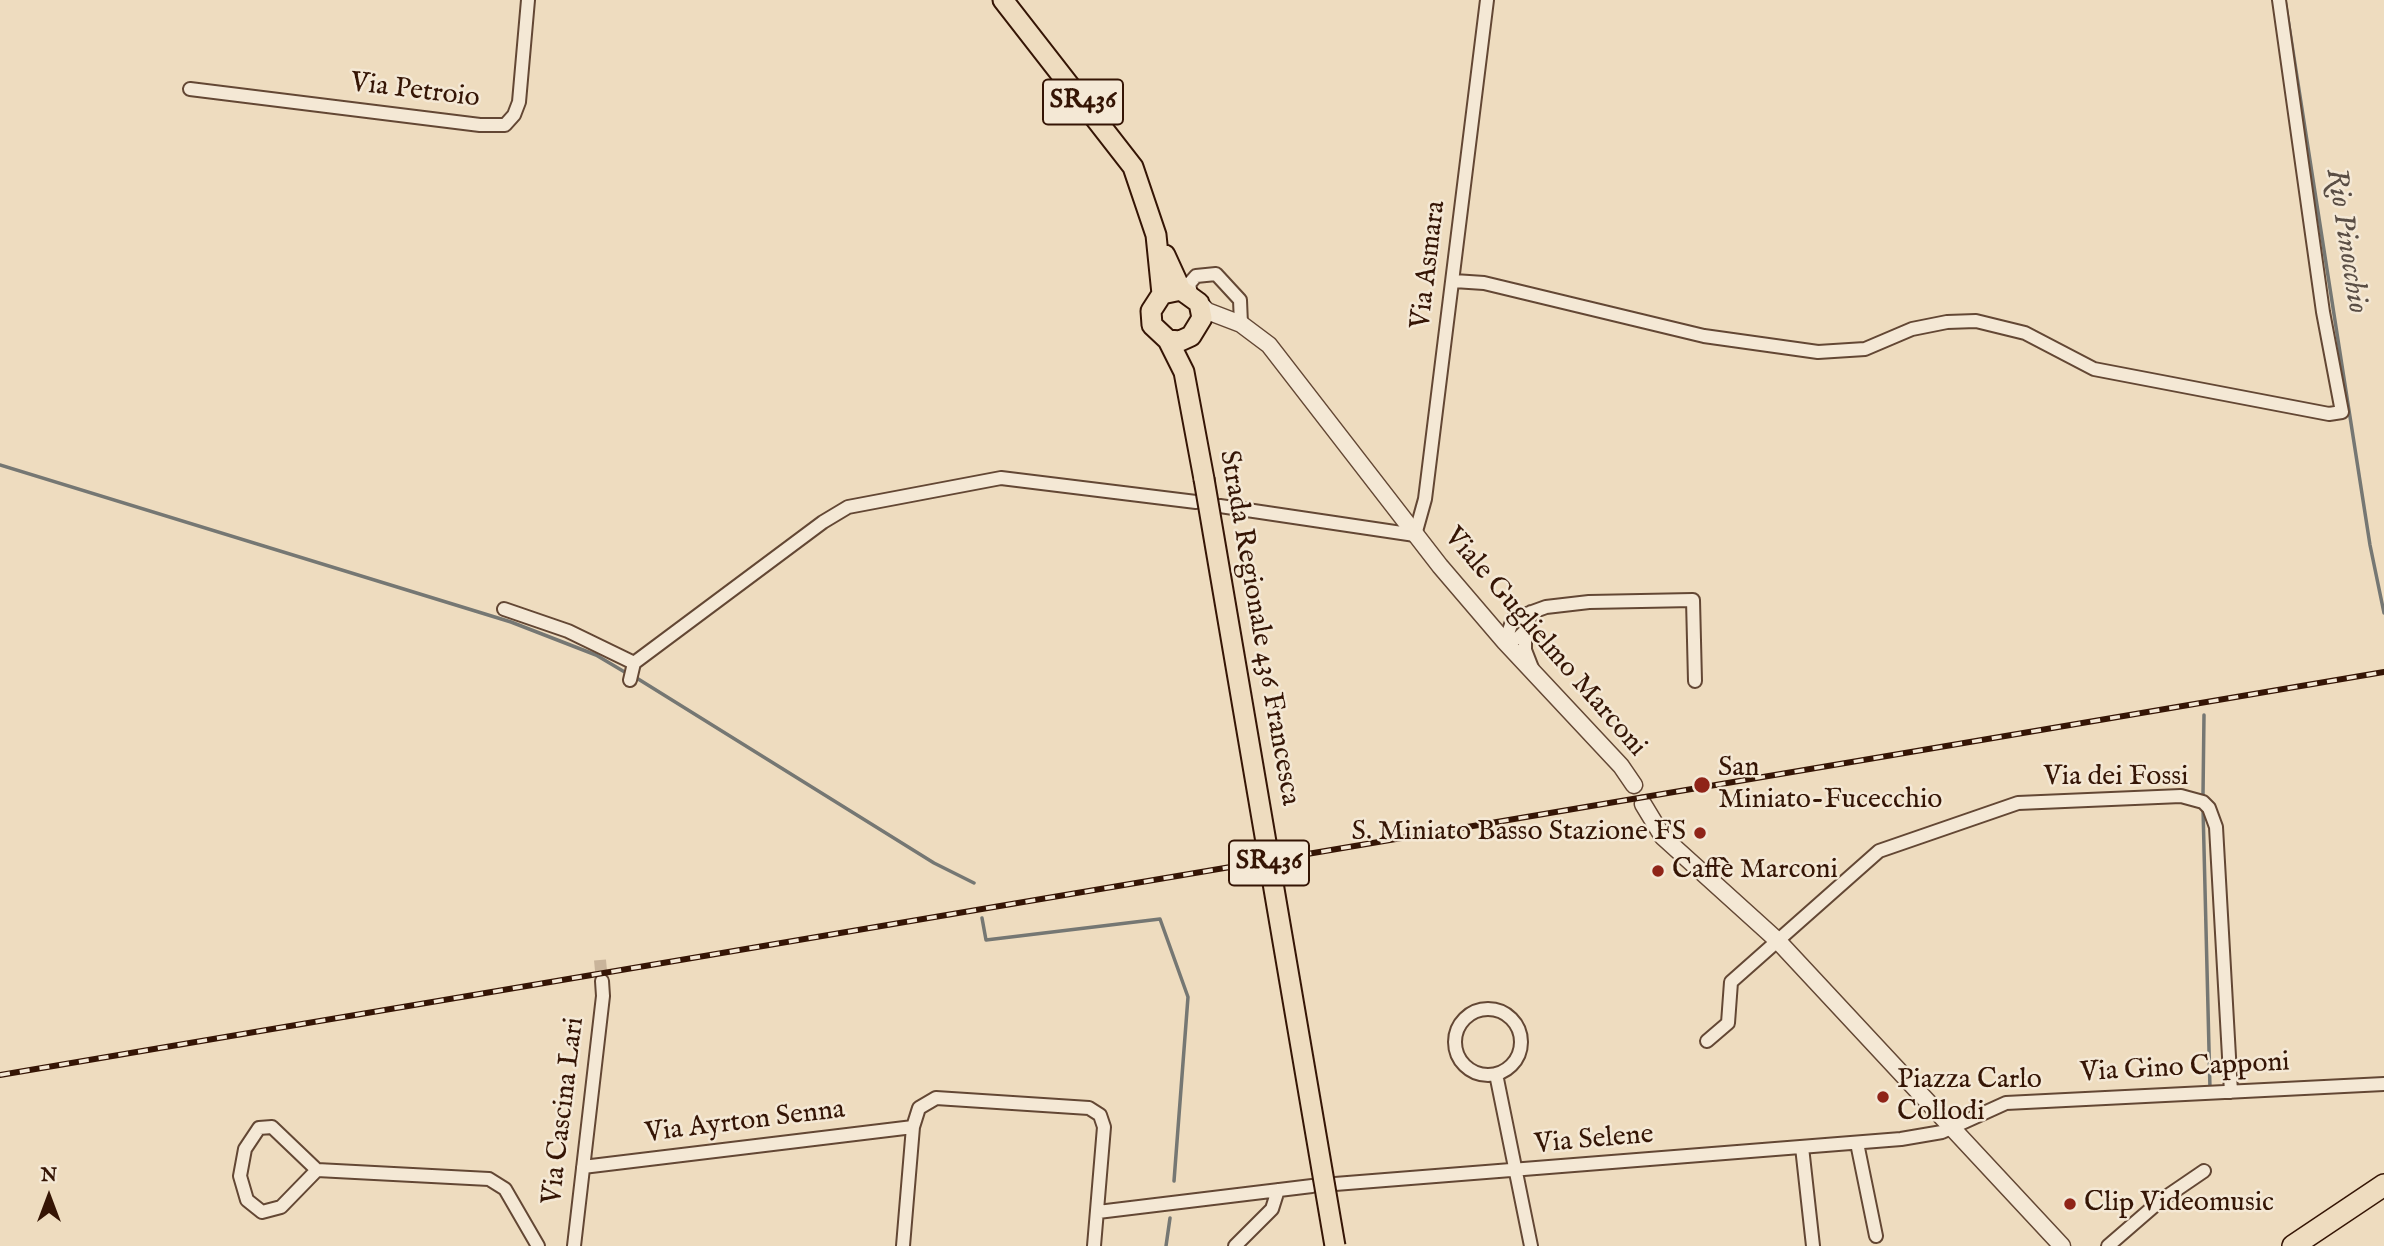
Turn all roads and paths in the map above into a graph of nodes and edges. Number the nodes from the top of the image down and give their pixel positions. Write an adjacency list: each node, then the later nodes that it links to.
1 (528, 0): 5 (street, Via Petroio)
2 (1003, 0): 7 (main road, Strada Regionale 436 Francesca / SR436)
3 (1487, 0): 6 (street, Via Asmara)
4 (2279, 0): 6 (street)
5 (190, 89)
6 (1454, 281): 14 (street, Via Asmara)
7 (1183, 296): 8 (street, Viale Guglielmo Marconi); 8 (street); 9 (main road, Strada Regionale 436 Francesca / SR436); 10 (main road, Strada Regionale 436 Francesca / SR436)
8 (1238, 322): 9 (street); 14 (street, Viale Guglielmo Marconi)
9 (1193, 334): 10 (main road); 11 (main road, Strada Regionale 436 Francesca / SR436)
10 (1168, 340): 11 (main road, Strada Regionale 436 Francesca / SR436)
11 (1189, 392): 52 (main road, Strada Regionale 436 Francesca / SR436, bridge)
12 (1196, 502): 15 (street)
13 (1220, 506): 14 (street, Viale Guglielmo Marconi)
14 (1415, 535): 18 (street, Viale Guglielmo Marconi)
15 (504, 609)
16 (1531, 612): 17 (street); 19 (street); 22 (street)
17 (1513, 619): 18 (street); 20 (street)
18 (1492, 626): 20 (street, Viale Guglielmo Marconi)
19 (1525, 631): 20 (street); 21 (street)
20 (1505, 642): 21 (street, Viale Guglielmo Marconi)
21 (1533, 672): 23 (street, Viale Guglielmo Marconi)
22 (1695, 681)
23 (1634, 785)
24 (1643, 804): 25 (street)
25 (1778, 941): 27 (street, Via dei Fossi); 30 (street, Via dei Fossi); 32 (street)
26 (602, 982): 35 (street, Via Cascina Lari)
27 (1707, 1041)
28 (1496, 1074): 28 (street); 38 (street)
29 (2384, 1084): 30 (street, Via Gino Capponi)
30 (2231, 1092): 32 (street, Via Gino Capponi)
31 (913, 1127): 35 (street, Via Ayrton Senna); 44 (street); 49 (street)
32 (1953, 1129): 33 (street, Via Selene); 46 (street)
33 (1857, 1143): 34 (street, Via Selene); 45 (street)
34 (1802, 1147): 38 (street, Via Selene); 54 (street)
35 (583, 1167): 48 (street, Via Cascina Lari)
36 (317, 1170): 36 (street); 47 (street, Via Cascina Lari)
37 (2204, 1171): 55 (street)
38 (1513, 1172): 39 (street, Via Selene); 53 (street)
39 (1335, 1184)
40 (2384, 1185): 56 (highway)
41 (1312, 1186): 42 (street)
42 (1279, 1189): 44 (street); 51 (street)
43 (2384, 1200): 57 (highway)
44 (1098, 1212): 50 (street)
45 (1876, 1237)
46 (2059, 1244)
47 (538, 1246)
48 (574, 1246)
49 (903, 1246)
50 (1094, 1246)
51 (1235, 1246)
52 (1335, 1246)
53 (1531, 1246)
54 (1812, 1246)
55 (2108, 1246)
56 (2293, 1246)
57 (2317, 1246)

